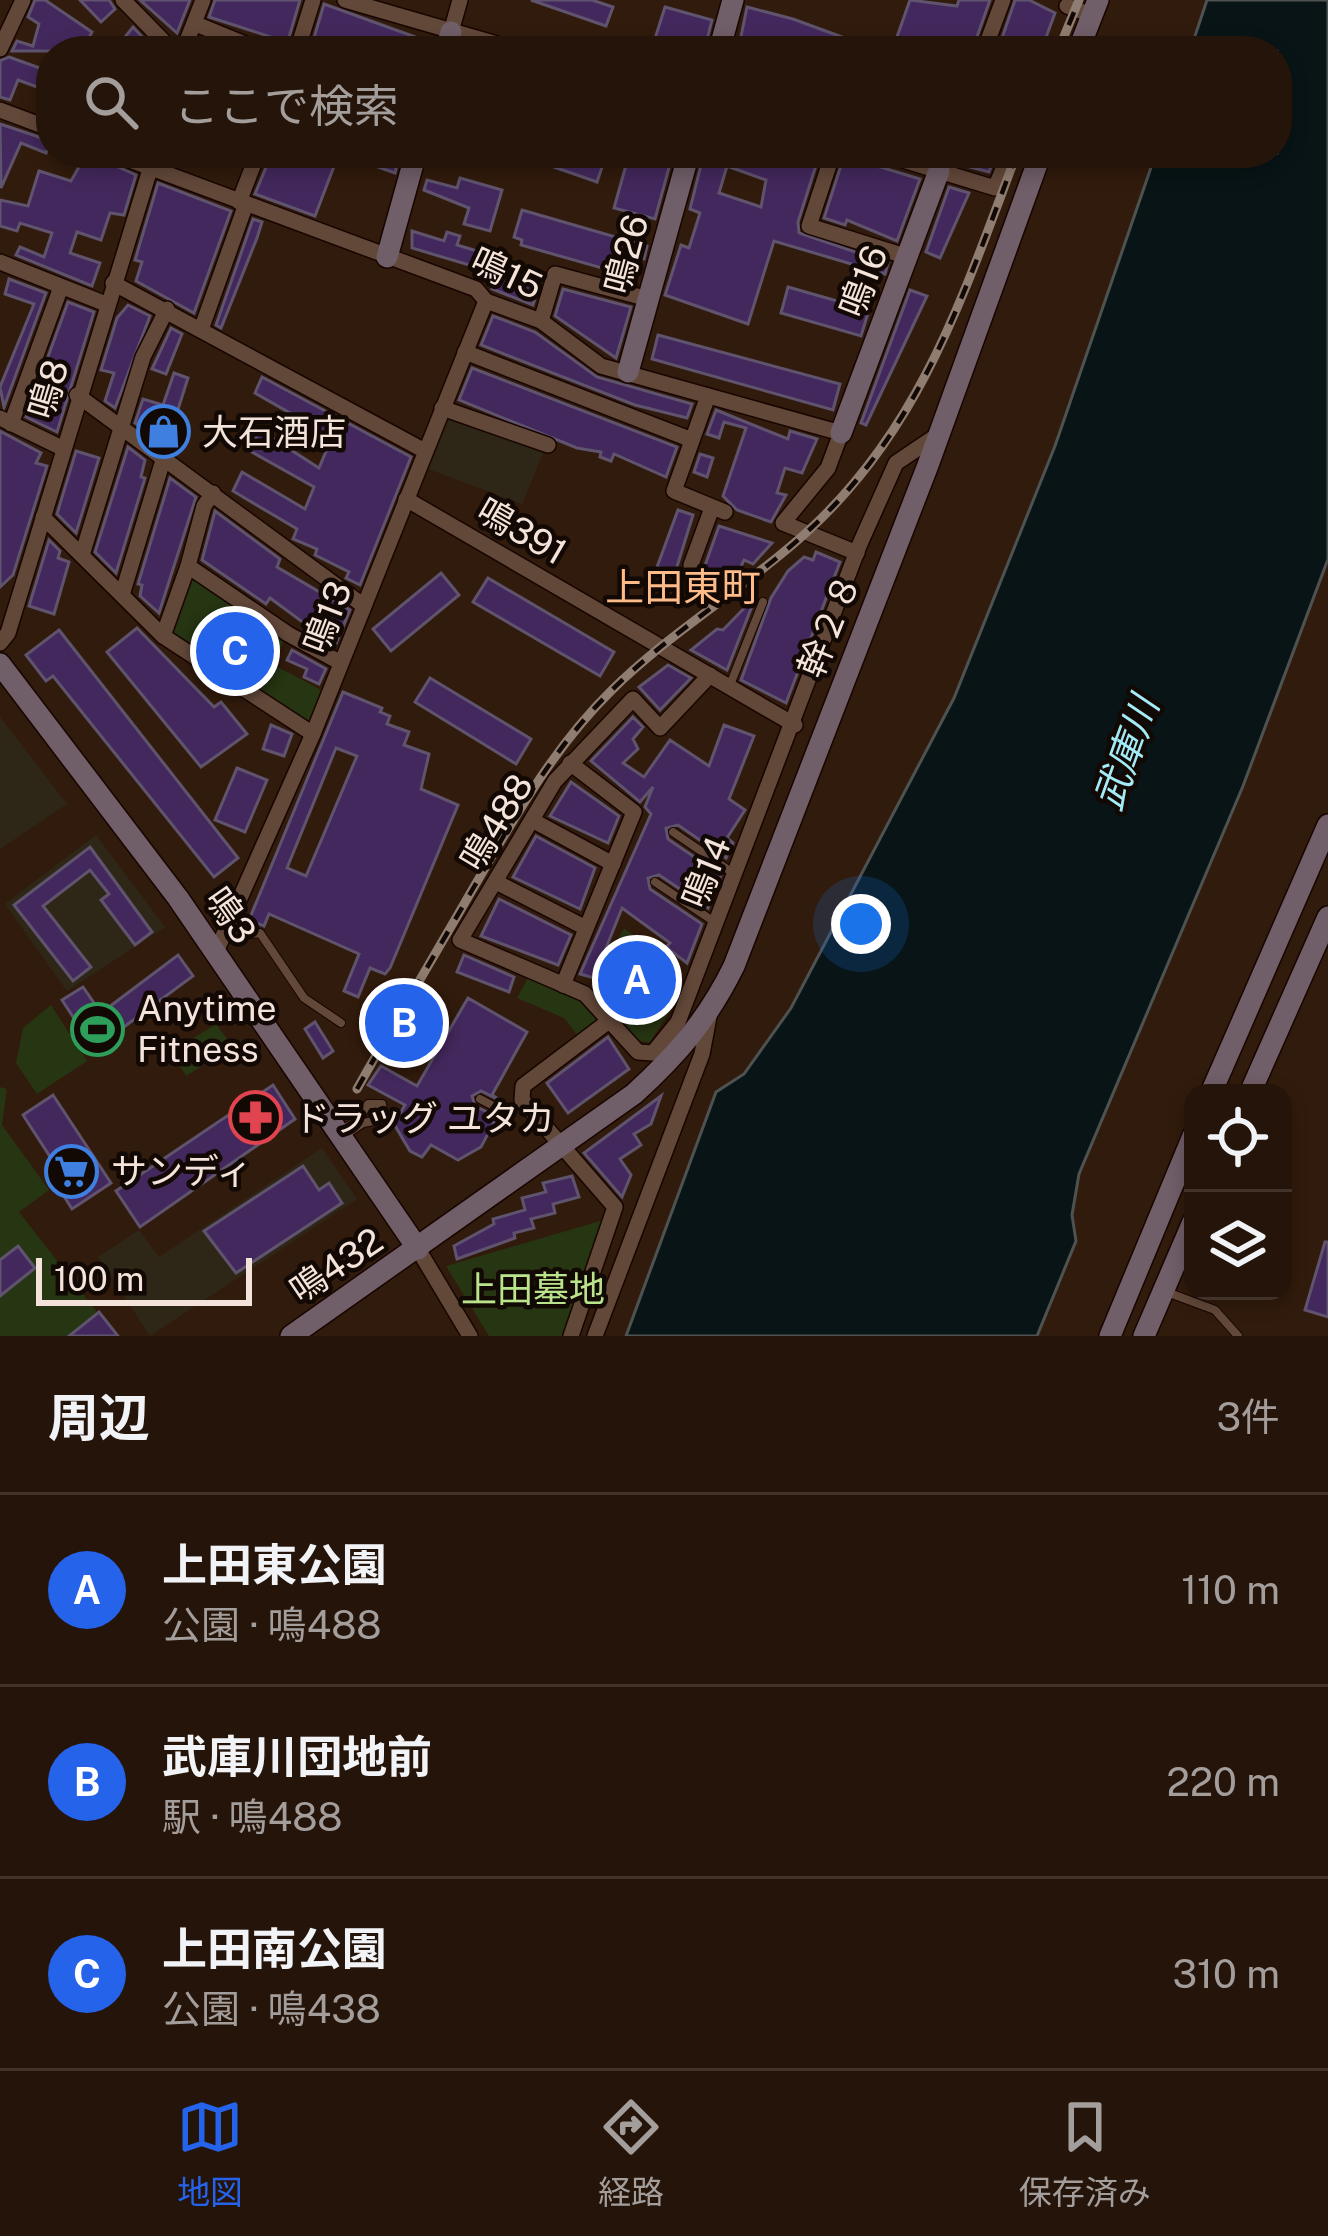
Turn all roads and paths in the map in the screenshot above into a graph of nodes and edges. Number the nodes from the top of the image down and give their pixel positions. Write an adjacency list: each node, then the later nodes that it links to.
1 (23, 0): 21 (street)
2 (122, 0): 12 (street)
3 (203, 0): 11 (street)
4 (313, 0): 15 (street)
5 (345, 0): 16 (street)
6 (460, 0): 17 (street)
7 (734, 0): 18 (street)
8 (1003, 0): 19 (street)
9 (1059, 2): 10 (street)
10 (1095, 8): 20 (street)
11 (196, 24): 13 (street); 14 (street)
12 (158, 36)
13 (190, 36)
14 (225, 36)
15 (302, 36)
16 (434, 36)
17 (451, 36)
18 (723, 36)
19 (990, 36)
20 (1084, 36)
21 (0, 50)
22 (0, 110): 23 (street)
23 (36, 124)
24 (149, 168): 38 (street, 鳴8)
25 (169, 168): 34 (street, 鳴15)
26 (253, 168): 34 (street)
27 (412, 168): 35 (street)
28 (685, 168): 40 (street, 鳴26)
29 (828, 168): 36 (street)
30 (940, 168): 36 (street, 鳴16)
31 (954, 168): 32 (street)
32 (1004, 168)
33 (1036, 168): 54 (street, 幹２８)
34 (242, 203): 35 (street, 鳴15); 45 (street)
35 (387, 257): 41 (street, 鳴15)
36 (908, 257): 53 (street, 鳴16)
37 (0, 262): 39 (street)
38 (113, 284): 42 (street, 鳴8); 43 (street)
39 (61, 287): 42 (street); 51 (street)
40 (648, 298): 44 (street); 47 (street, 鳴26)
41 (486, 301): 44 (street, 鳴15); 46 (street, 鳴13)
42 (106, 304): 48 (street, 鳴8)
43 (167, 309): 45 (street); 52 (street)
44 (541, 321): 47 (street, 鳴15)
45 (202, 327): 58 (street)
46 (465, 352): 50 (street, 鳴13); 55 (street)
47 (628, 372): 49 (street, 鳴15)
48 (77, 395): 52 (street); 57 (street, 鳴8)
49 (708, 396): 53 (street, 鳴15); 55 (street)
50 (442, 408): 56 (street); 58 (street, 鳴13)
51 (6, 421): 57 (street)
52 (120, 424): 59 (street); 64 (street)
53 (841, 433): 63 (street)
54 (939, 434): 63 (street, 鳴14); 91 (street, 幹２８)
55 (692, 440): 65 (street)
56 (548, 445)
57 (62, 448): 62 (street, 鳴8)
58 (424, 452): 61 (street, 鳴13)
59 (164, 457): 60 (street); 67 (street)
60 (213, 494): 66 (street); 69 (street)
61 (406, 499): 69 (street, 鳴13); 74 (street, 鳴391)
62 (44, 517): 64 (street); 71 (street, 鳴8)
63 (857, 553): 76 (street, 鳴14)
64 (82, 555): 67 (street)
65 (691, 565)
66 (188, 566): 70 (street); 72 (street)
67 (122, 596): 70 (street)
68 (763, 602): 75 (lane)
69 (364, 606): 72 (street, 鳴13)
70 (163, 636): 77 (street)
71 (0, 643)
72 (341, 663): 77 (street, 鳴13)
73 (0, 664): 89 (street, 鳴3)
74 (710, 675): 75 (street, 鳴391); 78 (street, 鳴488)
75 (729, 686): 76 (street, 鳴391)
76 (795, 724): 83 (street, 鳴14)
77 (314, 734): 89 (street, 鳴13)
78 (570, 763): 79 (street, 鳴488); 82 (street)
79 (532, 820): 82 (street); 84 (street, 鳴488)
80 (1328, 825): 94 (street)
81 (674, 832): 83 (lane)
82 (613, 864): 88 (street)
83 (737, 875): 87 (street, 鳴14)
84 (496, 881): 88 (street); 90 (street, 鳴488)
85 (655, 882): 87 (lane)
86 (1327, 918): 95 (street)
87 (717, 924): 92 (street, 鳴14)
88 (586, 928): 90 (street)
89 (219, 944): 93 (lane); 98 (street, 鳴3)
90 (563, 985): 92 (street, 鳴488)
91 (709, 1017): 99 (street, 幹２８); 107 (street)
92 (609, 1021): 99 (street)
93 (341, 1023)
94 (1215, 1084)
95 (1254, 1084)
96 (481, 1099): 97 (lane)
97 (501, 1110)
98 (342, 1134): 98 (lane); 102 (street, 鳴3)
99 (563, 1147): 102 (street, 鳴432); 106 (street)
100 (1184, 1158): 108 (street)
101 (1184, 1243): 103 (street)
102 (418, 1250): 104 (street, 鳴432); 105 (street, 鳴3)
103 (1163, 1291): 109 (street); 110 (lane)
104 (291, 1336)
105 (470, 1336)
106 (572, 1336)
107 (595, 1336)
108 (1110, 1336)
109 (1144, 1336)
110 (1238, 1336)

